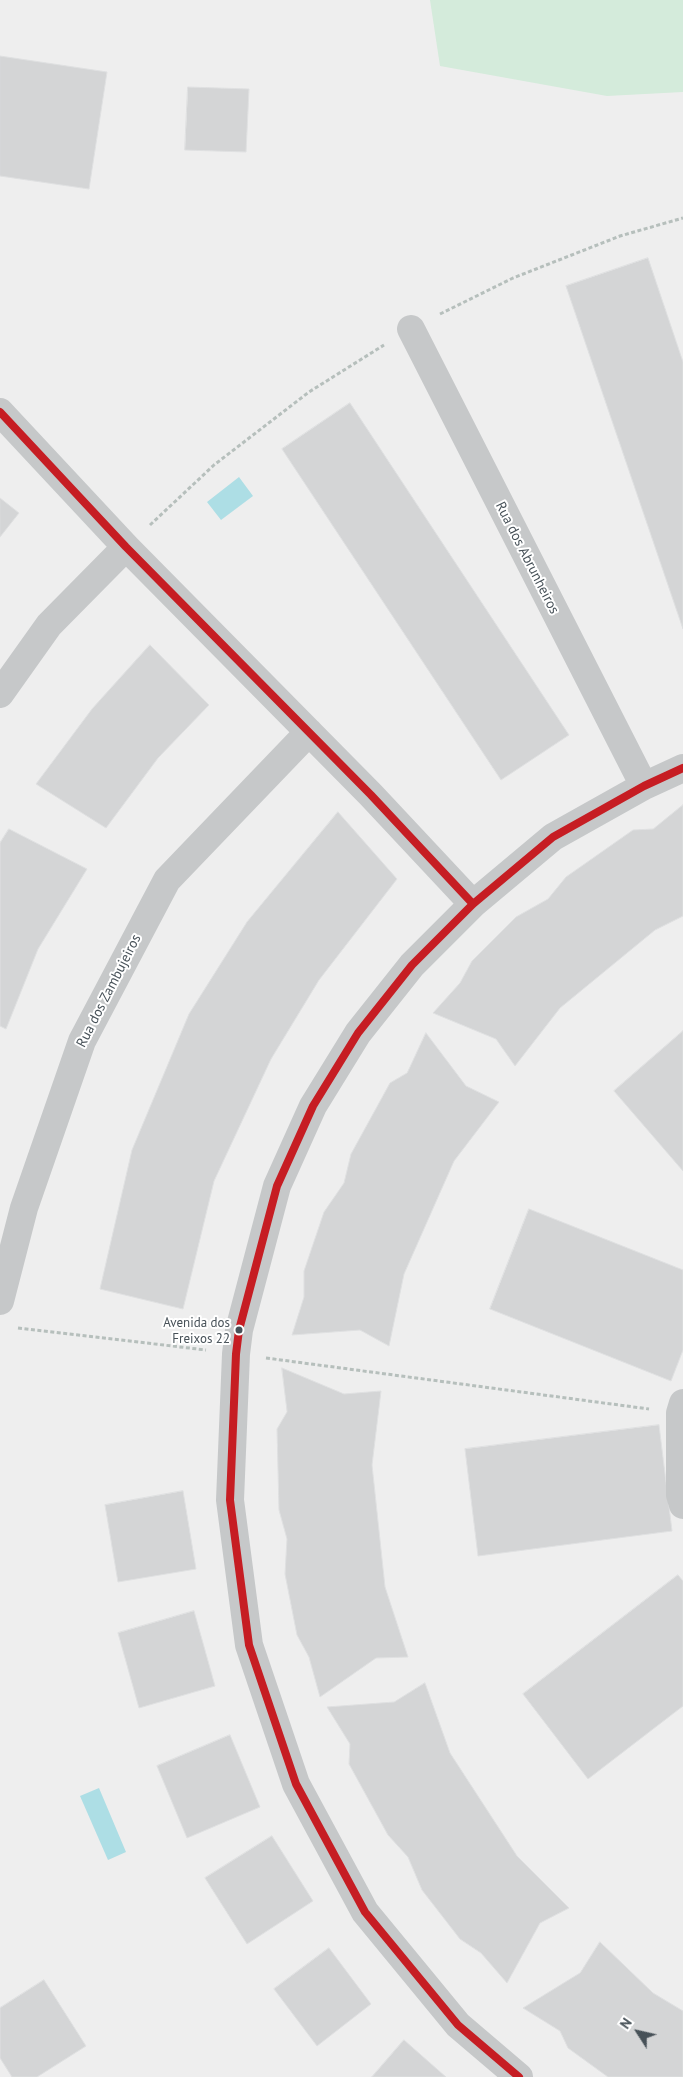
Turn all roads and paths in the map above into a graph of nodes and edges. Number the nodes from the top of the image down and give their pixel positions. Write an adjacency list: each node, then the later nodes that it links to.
1 (411, 329): 7 (street, Rua dos Abrunheiros)
2 (0, 412): 3 (street)
3 (126, 547): 4 (street); 5 (street)
4 (0, 694)
5 (309, 732): 8 (street); 9 (street, Rua dos Zambujeiros)
6 (683, 768): 7 (street)
7 (644, 786): 8 (street)
8 (474, 904): 11 (street)
9 (0, 1301)
10 (10, 1327): 11 (path)
11 (236, 1354): 12 (path); 14 (street)
12 (681, 1408): 13 (street)
13 (683, 1505)
14 (519, 2077)

